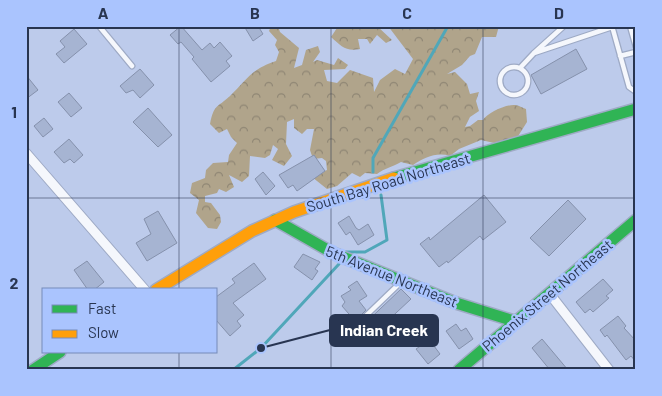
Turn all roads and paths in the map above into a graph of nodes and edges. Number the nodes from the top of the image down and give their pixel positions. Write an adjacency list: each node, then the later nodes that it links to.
1 (99, 26): 9 (lane)
2 (564, 26): 7 (lane)
3 (630, 26): 5 (lane)
4 (613, 27): 7 (lane); 8 (lane)
5 (636, 47)
6 (636, 52): 8 (lane)
7 (534, 53): 10 (lane)
8 (620, 56): 11 (lane)
9 (132, 66)
10 (520, 68): 10 (lane)
11 (636, 92)
12 (636, 109): 14 (street, South Bay Road Northeast)
13 (26, 154): 17 (street)
14 (275, 220): 16 (street, 5th Avenue Northeast); 18 (street, South Bay Road Northeast)
15 (636, 220): 19 (street, Phoenix Street Northeast)
16 (402, 280): 20 (street, 5th Avenue Northeast); 21 (lane)
17 (143, 288)
18 (159, 288)
19 (549, 293): 20 (street, Phoenix Street Northeast); 25 (street)
20 (514, 321): 24 (street, Phoenix Street Northeast)
21 (348, 332)
22 (57, 354): 23 (street)
23 (33, 370)
24 (458, 370)
25 (609, 370)

